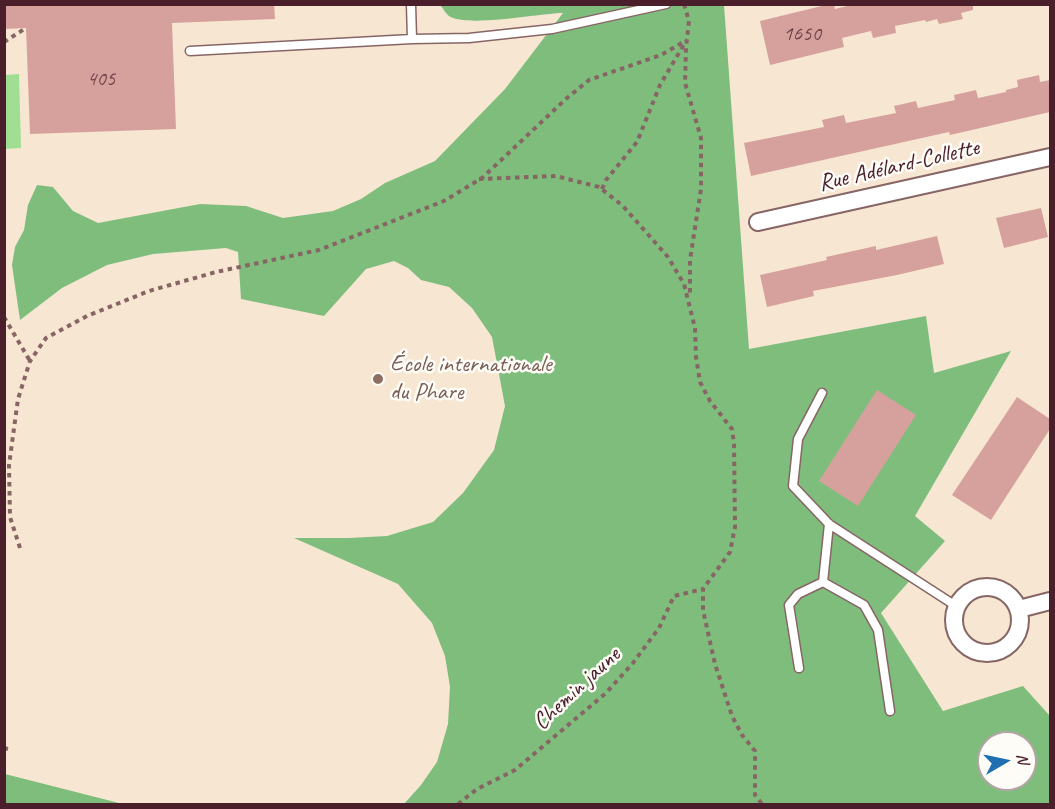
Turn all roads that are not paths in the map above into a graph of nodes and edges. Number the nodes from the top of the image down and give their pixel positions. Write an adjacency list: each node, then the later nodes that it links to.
1 (411, 4): 3 (lane)
2 (666, 4): 3 (lane)
3 (412, 39): 4 (lane)
4 (190, 51)
5 (1050, 157): 6 (street, Rue Adélard-Collette)
6 (758, 222)
7 (822, 393): 8 (lane)
8 (829, 524): 9 (lane); 11 (lane)
9 (823, 582): 13 (lane); 14 (lane)
10 (1050, 601): 12 (street)
11 (956, 606): 12 (street); 12 (street)
12 (1019, 609)
13 (799, 668)
14 (890, 711)

